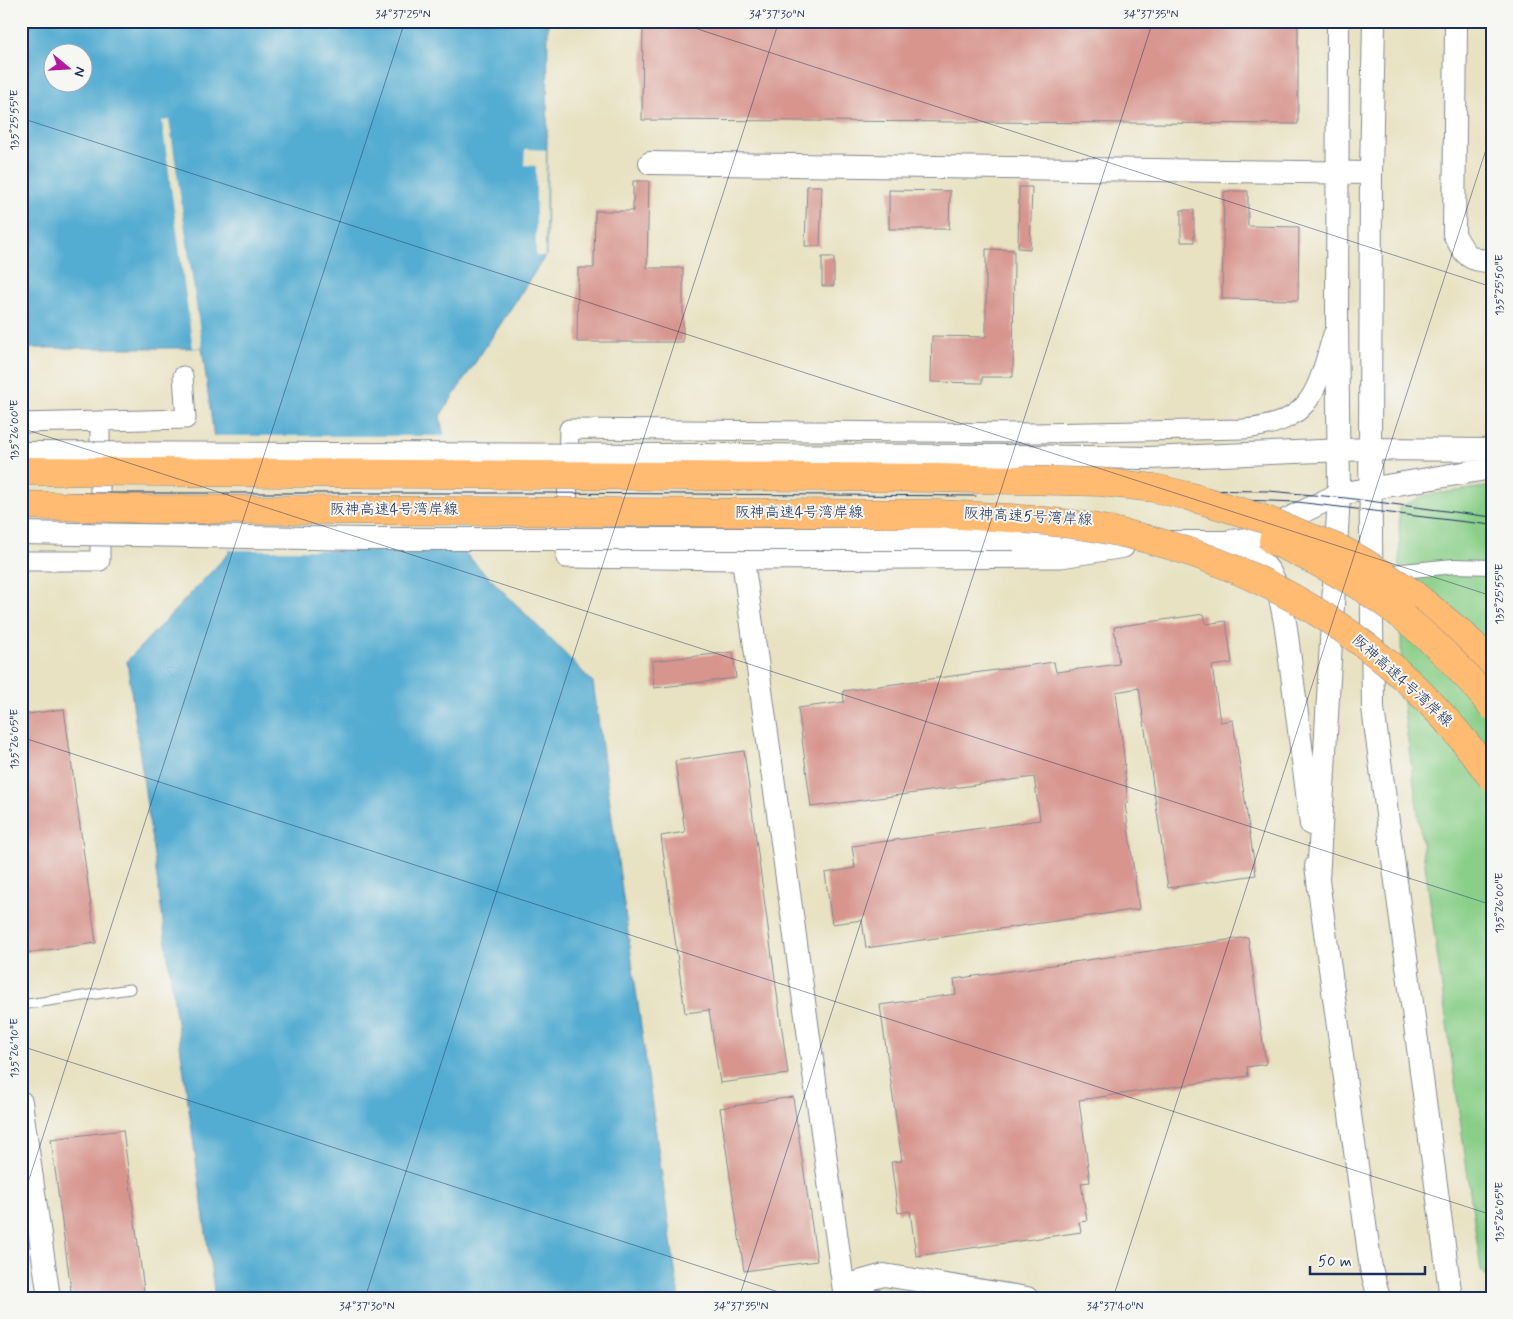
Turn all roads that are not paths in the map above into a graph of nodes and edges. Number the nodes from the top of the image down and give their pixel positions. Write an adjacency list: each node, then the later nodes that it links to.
1 (1338, 21): 5 (street)
2 (1374, 21): 6 (street)
3 (1456, 21): 7 (street)
4 (650, 163): 5 (street)
5 (1337, 172): 6 (street); 8 (street)
6 (1371, 173): 12 (street)
7 (1492, 261)
8 (1337, 319): 14 (street); 26 (street)
9 (183, 376): 10 (street)
10 (100, 421): 11 (street); 27 (street)
11 (21, 423)
12 (1370, 449): 13 (street); 14 (street); 19 (street)
13 (1492, 450)
14 (1338, 451): 15 (street, bridge); 20 (street)
15 (21, 453)
16 (1492, 468): 19 (street)
17 (21, 471): 18 (highway, bridge)
18 (937, 478): 30 (highway, bridge); 31 (highway, 阪神高速5号湾岸線, bridge)
19 (1370, 488): 20 (street); 43 (street)
20 (1340, 494): 25 (street); 34 (street)
21 (21, 505): 22 (highway, 阪神高速4号湾岸線, bridge)
22 (939, 514): 32 (highway, 阪神高速5号湾岸線, bridge); 33 (highway, 阪神高速4号湾岸線, bridge)
23 (21, 533): 24 (street, bridge)
24 (1167, 542): 25 (street); 26 (street)
25 (1226, 542): 34 (street)
26 (743, 560): 38 (street)
27 (21, 561)
28 (1492, 567): 29 (street)
29 (1392, 572)
30 (1492, 663)
31 (1492, 706)
32 (1492, 752)
33 (1492, 778)
34 (1318, 881): 42 (street)
35 (130, 989): 36 (lane)
36 (21, 1005)
37 (21, 1102): 39 (street)
38 (844, 1292): 40 (street); 41 (street)
39 (48, 1298)
40 (868, 1298)
41 (1026, 1298)
42 (1379, 1298)
43 (1451, 1298)

